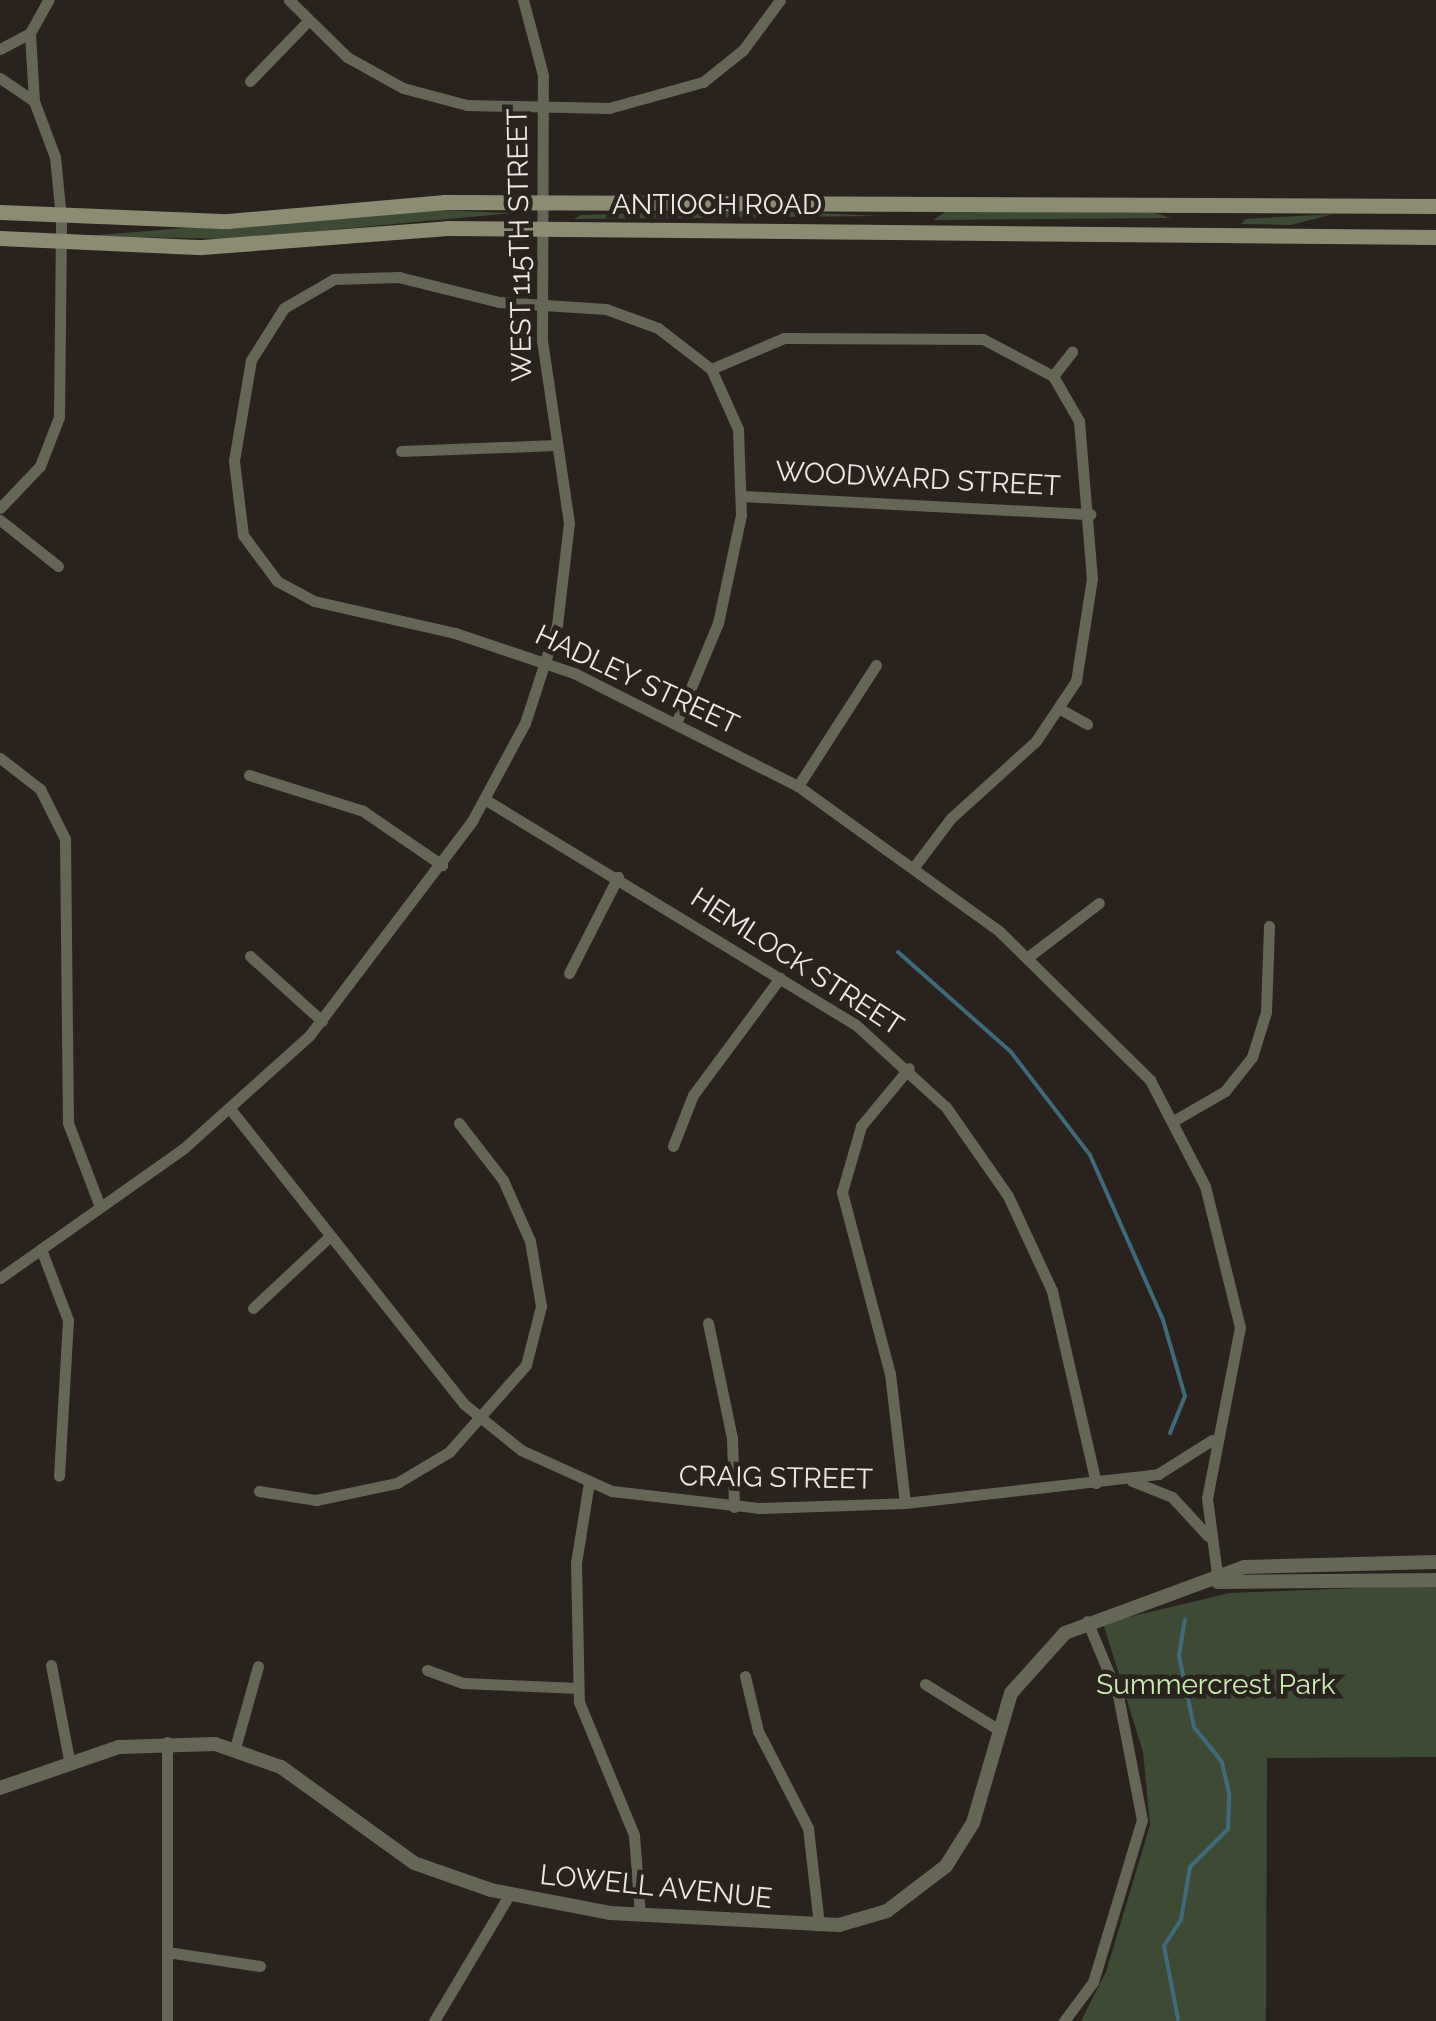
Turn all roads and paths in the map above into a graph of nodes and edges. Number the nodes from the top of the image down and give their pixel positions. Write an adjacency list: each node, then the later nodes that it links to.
1 (48, 0): 6 (street)
2 (289, 0): 5 (street)
3 (523, 0): 11 (street, WEST 115TH STREET)
4 (780, 0): 11 (street)
5 (308, 22): 9 (street); 11 (street)
6 (30, 32): 7 (street); 10 (street)
7 (0, 49)
8 (0, 78): 10 (street)
9 (250, 82)
10 (34, 100): 15 (street)
11 (543, 108): 12 (street, WEST 115TH STREET)
12 (541, 204): 13 (main road, ANTIOCH ROAD); 15 (main road, ANTIOCH ROAD); 16 (street, WEST 115TH STREET)
13 (1436, 206)
14 (0, 212): 15 (main road, ANTIOCH ROAD)
15 (61, 218): 19 (street)
16 (541, 229): 17 (main road, ANTIOCH ROAD); 19 (main road, ANTIOCH ROAD); 20 (street, WEST 115TH STREET)
17 (1436, 237)
18 (0, 238): 19 (main road, ANTIOCH ROAD)
19 (62, 244): 27 (street)
20 (542, 305): 22 (street, HADLEY STREET); 24 (street, WEST 115TH STREET); 31 (street, HADLEY STREET)
21 (1072, 352): 23 (street)
22 (711, 369): 23 (street); 26 (street)
23 (1052, 376): 28 (street)
24 (556, 445): 25 (street); 31 (street, WEST 115TH STREET)
25 (400, 451)
26 (742, 496): 28 (street, WOODWARD STREET); 34 (street)
27 (0, 508)
28 (1091, 514): 33 (street)
29 (0, 520): 30 (street)
30 (58, 566)
31 (546, 663): 34 (street, HADLEY STREET); 39 (street, WEST 115TH STREET)
32 (876, 665): 38 (street)
33 (1060, 709): 35 (street); 41 (street)
34 (677, 722): 38 (street, HADLEY STREET)
35 (1087, 724)
36 (0, 758): 55 (street)
37 (249, 775): 40 (street)
38 (798, 786): 41 (street, HADLEY STREET)
39 (486, 800): 40 (street, WEST 115TH STREET); 42 (street, HEMLOCK STREET)
40 (442, 864): 49 (street, WEST 115TH STREET)
41 (914, 867): 46 (street, HADLEY STREET)
42 (618, 878): 47 (street); 48 (street, HEMLOCK STREET)
43 (1099, 903): 46 (street)
44 (1269, 926): 52 (street)
45 (250, 956): 49 (street)
46 (1028, 957): 52 (street, HADLEY STREET)
47 (569, 973)
48 (780, 978): 50 (street, HEMLOCK STREET); 54 (street)
49 (322, 1021): 51 (street, WEST 115TH STREET)
50 (909, 1068): 66 (street, HEMLOCK STREET); 68 (street)
51 (231, 1110): 55 (street, WEST 115TH STREET); 56 (street, CRAIG STREET)
52 (1176, 1120): 62 (street, HADLEY STREET)
53 (460, 1123): 61 (street)
54 (673, 1146)
55 (100, 1208): 57 (street, WEST 115TH STREET)
56 (329, 1237): 59 (street); 61 (street, CRAIG STREET)
57 (41, 1249): 58 (street, WEST 115TH STREET); 63 (street)
58 (0, 1278)
59 (253, 1308)
60 (708, 1323): 69 (street)
61 (483, 1420): 65 (street, CRAIG STREET); 67 (street)
62 (1212, 1440): 64 (street, CRAIG STREET); 70 (street, HADLEY STREET)
63 (60, 1476)
64 (1127, 1479): 66 (street, CRAIG STREET); 70 (street, CRAIG STREET)
65 (588, 1482): 69 (street, CRAIG STREET); 80 (street)
66 (1096, 1483): 68 (street, CRAIG STREET)
67 (259, 1492)
68 (905, 1503): 69 (street, CRAIG STREET)
69 (734, 1507)
70 (1210, 1540): 73 (street, HADLEY STREET)
71 (1436, 1562): 73 (street, LOWELL AVENUE)
72 (1436, 1580): 73 (street, LOWELL AVENUE)
73 (1218, 1582): 74 (street, LOWELL AVENUE)
74 (1086, 1621): 81 (street, LOWELL AVENUE); 91 (street)
75 (51, 1665): 84 (street)
76 (258, 1666): 83 (street)
77 (427, 1670): 80 (street)
78 (744, 1676): 88 (street)
79 (925, 1684): 81 (street)
80 (578, 1688): 87 (street)
81 (996, 1728): 88 (street, LOWELL AVENUE)
82 (166, 1742): 83 (street, LOWELL AVENUE); 84 (street, LOWELL AVENUE); 89 (street)
83 (235, 1748): 86 (street, LOWELL AVENUE)
84 (69, 1759): 85 (street, LOWELL AVENUE)
85 (0, 1788)
86 (509, 1895): 87 (street, LOWELL AVENUE); 93 (street)
87 (640, 1915): 88 (street, LOWELL AVENUE)
88 (819, 1925)
89 (167, 1952): 90 (street); 92 (street)
90 (260, 1966)
91 (1066, 2020)
92 (167, 2021)
93 (434, 2021)

